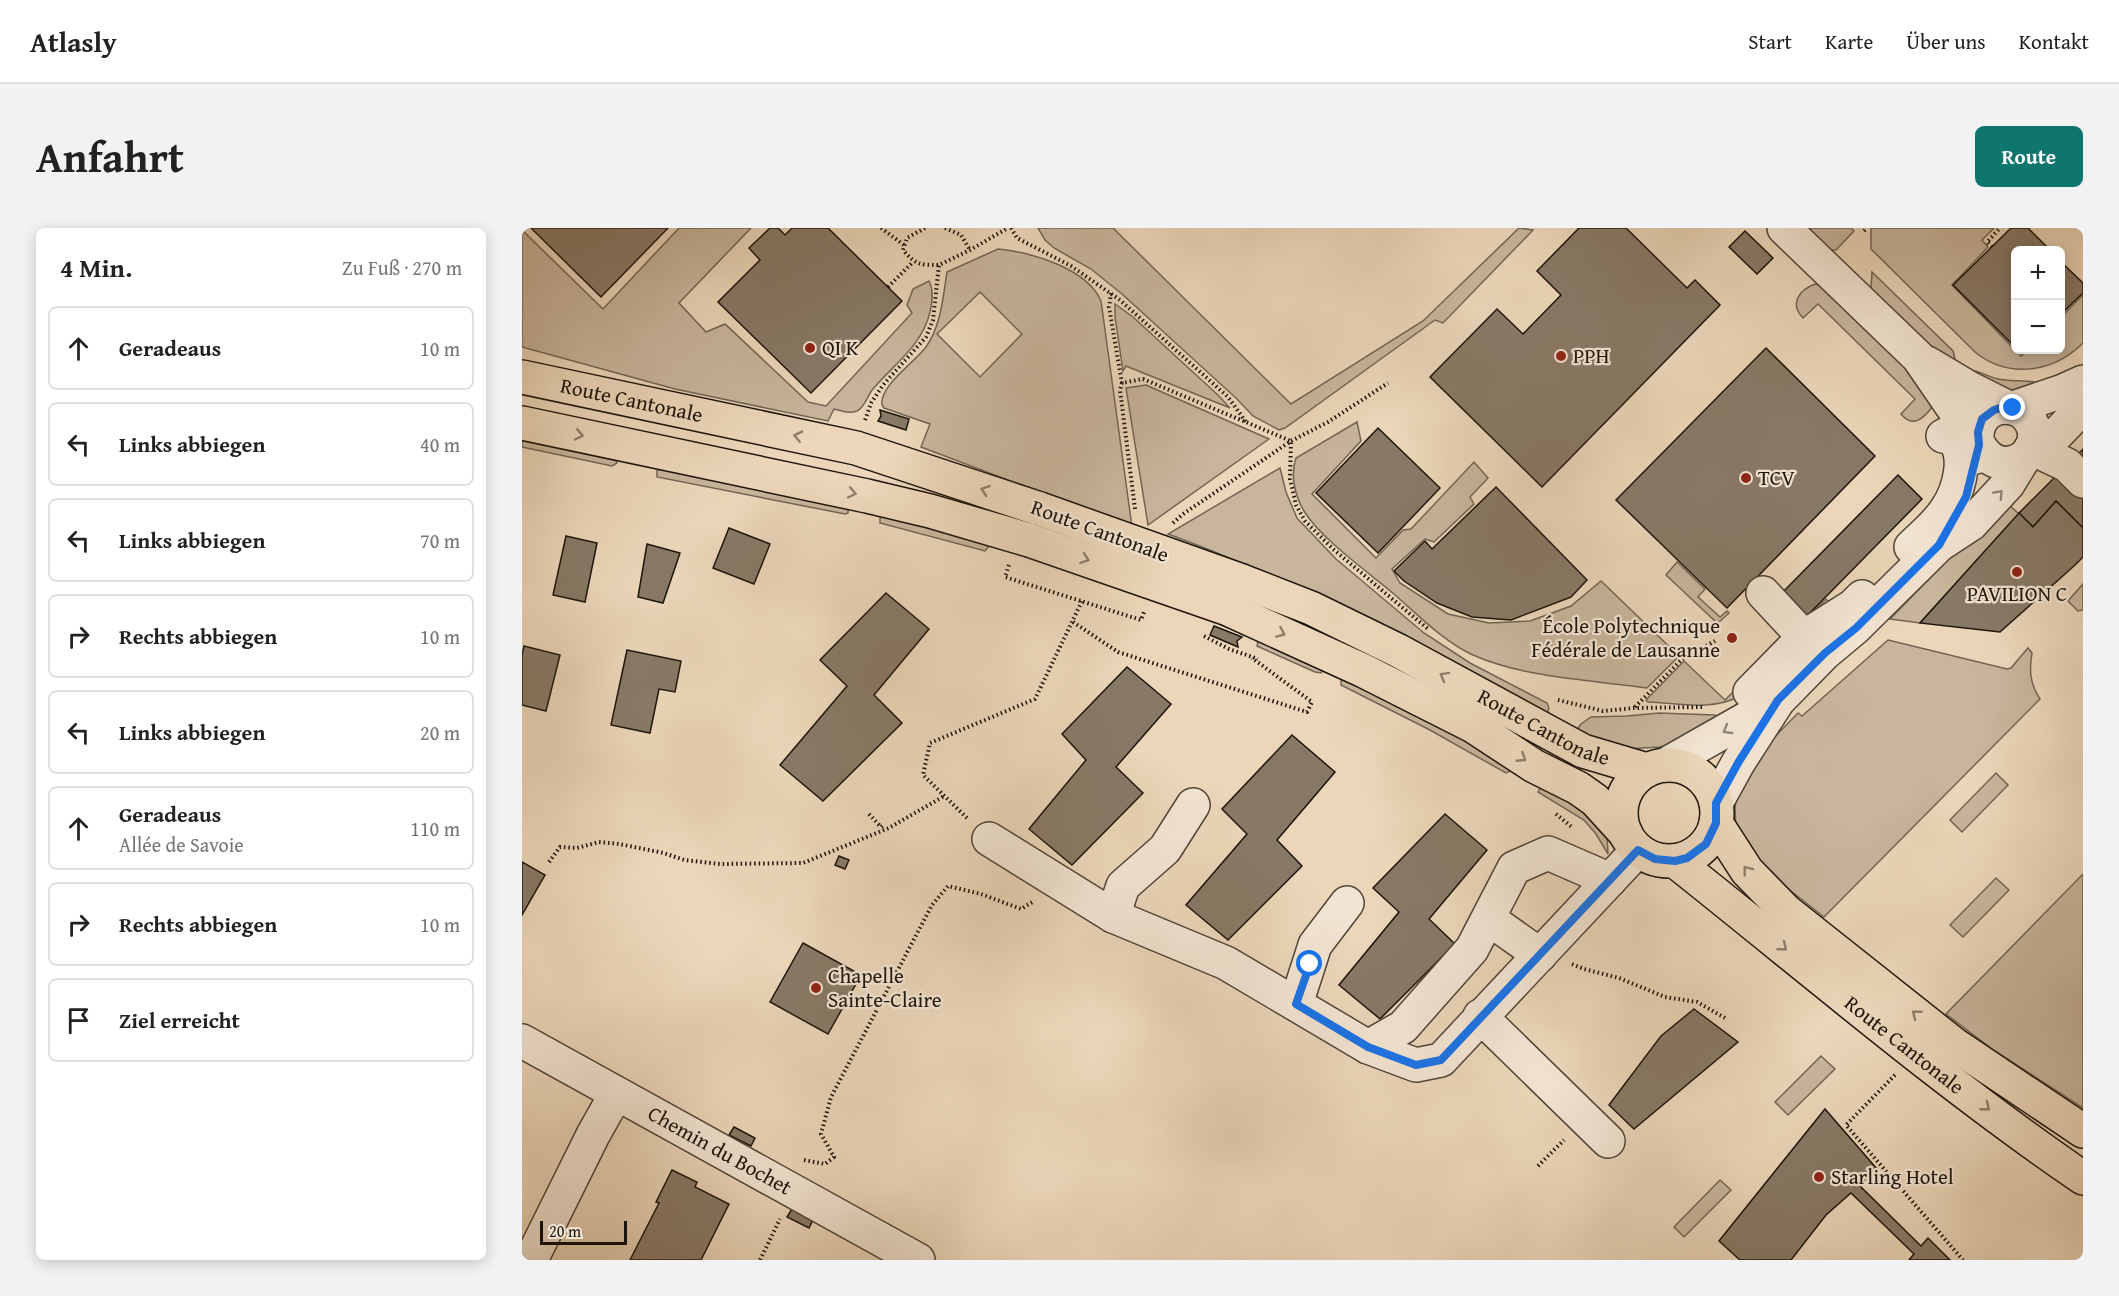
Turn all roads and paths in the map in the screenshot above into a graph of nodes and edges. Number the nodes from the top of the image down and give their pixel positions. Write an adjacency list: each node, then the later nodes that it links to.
1 (881, 228): 7 (path)
2 (925, 228): 7 (path)
3 (945, 228): 9 (path)
4 (1009, 228): 9 (path); 13 (path)
5 (1784, 228): 14 (street)
6 (2000, 228): 8 (path)
7 (904, 246): 10 (path)
8 (1992, 247)
9 (970, 250): 11 (path)
10 (913, 262): 11 (path); 12 (path)
11 (939, 265): 23 (path)
12 (888, 287)
13 (1111, 293): 17 (path); 21 (path)
14 (1917, 357): 20 (street); 26 (street)
15 (522, 377): 34 (main road, Route Cantonale, one-way to 15, bridge)
16 (2083, 382): 20 (street)
17 (1122, 383): 21 (path); 29 (path)
18 (1388, 383): 25 (path)
19 (2083, 407): 27 (street)
20 (2010, 408): 26 (street); 27 (street)
21 (1246, 422): 25 (path)
22 (522, 423): 32 (main road, Route Cantonale, one-way to 32)
23 (864, 424)
24 (1943, 436): 42 (street)
25 (1291, 441): 30 (path); 41 (path)
26 (1978, 442): 27 (street); 31 (street)
27 (2027, 453): 28 (street); 31 (street, one-way to 27)
28 (2083, 481)
29 (1136, 520)
30 (1171, 525)
31 (1939, 545): 46 (street)
32 (1019, 558): 34 (main road, Route Cantonale, one-way to 34, bridge); 35 (path)
33 (1763, 593): 42 (street)
34 (1235, 595): 49 (main road, Route Cantonale, one-way to 34); 58 (main road, Route Cantonale, one-way to 58)
35 (1082, 601): 38 (path); 39 (path)
36 (1145, 609): 37 (path)
37 (1153, 612)
38 (1142, 620)
39 (1073, 622): 44 (path); 50 (path)
40 (1195, 631): 44 (path)
41 (1431, 631)
42 (1804, 637): 46 (street)
43 (1715, 641): 48 (path)
44 (1250, 657): 45 (path)
45 (1271, 662)
46 (1764, 696): 48 (path); 49 (street, one-way to 49); 53 (street)
47 (1548, 697): 48 (path)
48 (1634, 708)
49 (1656, 768): 53 (main road); 58 (main road)
50 (944, 796): 57 (path); 60 (path)
51 (1193, 805): 64 (street)
52 (1553, 812): 56 (path)
53 (1716, 813): 59 (main road); 74 (main road, Route Cantonale, one-way to 53)
54 (868, 814): 55 (path)
55 (884, 824)
56 (1581, 836)
57 (989, 839): 64 (street)
58 (1632, 842): 59 (main road); 61 (street)
59 (1675, 861): 77 (main road, Route Cantonale, one-way to 77)
60 (549, 862)
61 (1610, 880): 65 (street); 66 (street)
62 (1038, 898): 76 (path)
63 (1347, 903): 67 (street)
64 (1113, 916): 67 (street)
65 (1488, 919): 66 (street); 71 (street)
66 (1540, 955): 68 (street); 69 (path)
67 (1296, 1004): 71 (street)
68 (1480, 1016): 71 (street); 75 (street)
69 (1727, 1019)
70 (522, 1041): 73 (street, Chemin du Bochet)
71 (1368, 1047)
72 (1901, 1069): 82 (path)
73 (616, 1094): 79 (street); 81 (street, Chemin du Bochet)
74 (2073, 1124)
75 (1608, 1141)
76 (793, 1158)
77 (2083, 1178)
78 (783, 1214): 80 (path)
79 (531, 1260)
80 (760, 1260)
81 (918, 1260)
82 (1964, 1260)

